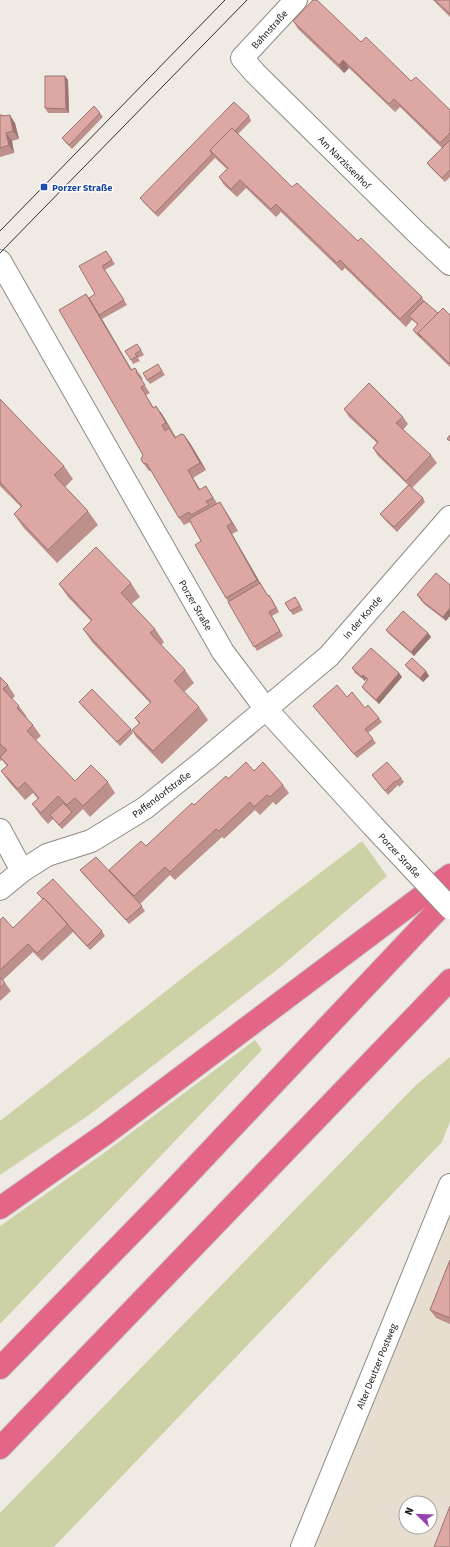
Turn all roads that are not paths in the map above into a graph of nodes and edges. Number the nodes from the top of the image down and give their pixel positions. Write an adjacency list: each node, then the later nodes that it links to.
1 (296, 0): 2 (street, Bahnstraße)
2 (242, 58): 4 (street, Am Narzissenhof)
3 (0, 260): 6 (street, Porzer Straße)
4 (450, 264)
5 (450, 517): 6 (street, In der Konde)
6 (266, 709): 8 (street, Paffendorfstraße); 12 (street, Porzer Straße, bridge)
7 (0, 830): 8 (street)
8 (22, 871): 10 (street, Paffendorfstraße)
9 (450, 875): 15 (highway)
10 (0, 889)
11 (450, 897): 16 (highway)
12 (450, 908)
13 (450, 980): 17 (highway)
14 (450, 1185): 18 (street, Alter Deutzer Postweg)
15 (0, 1208)
16 (0, 1368)
17 (0, 1448)
18 (302, 1547)

